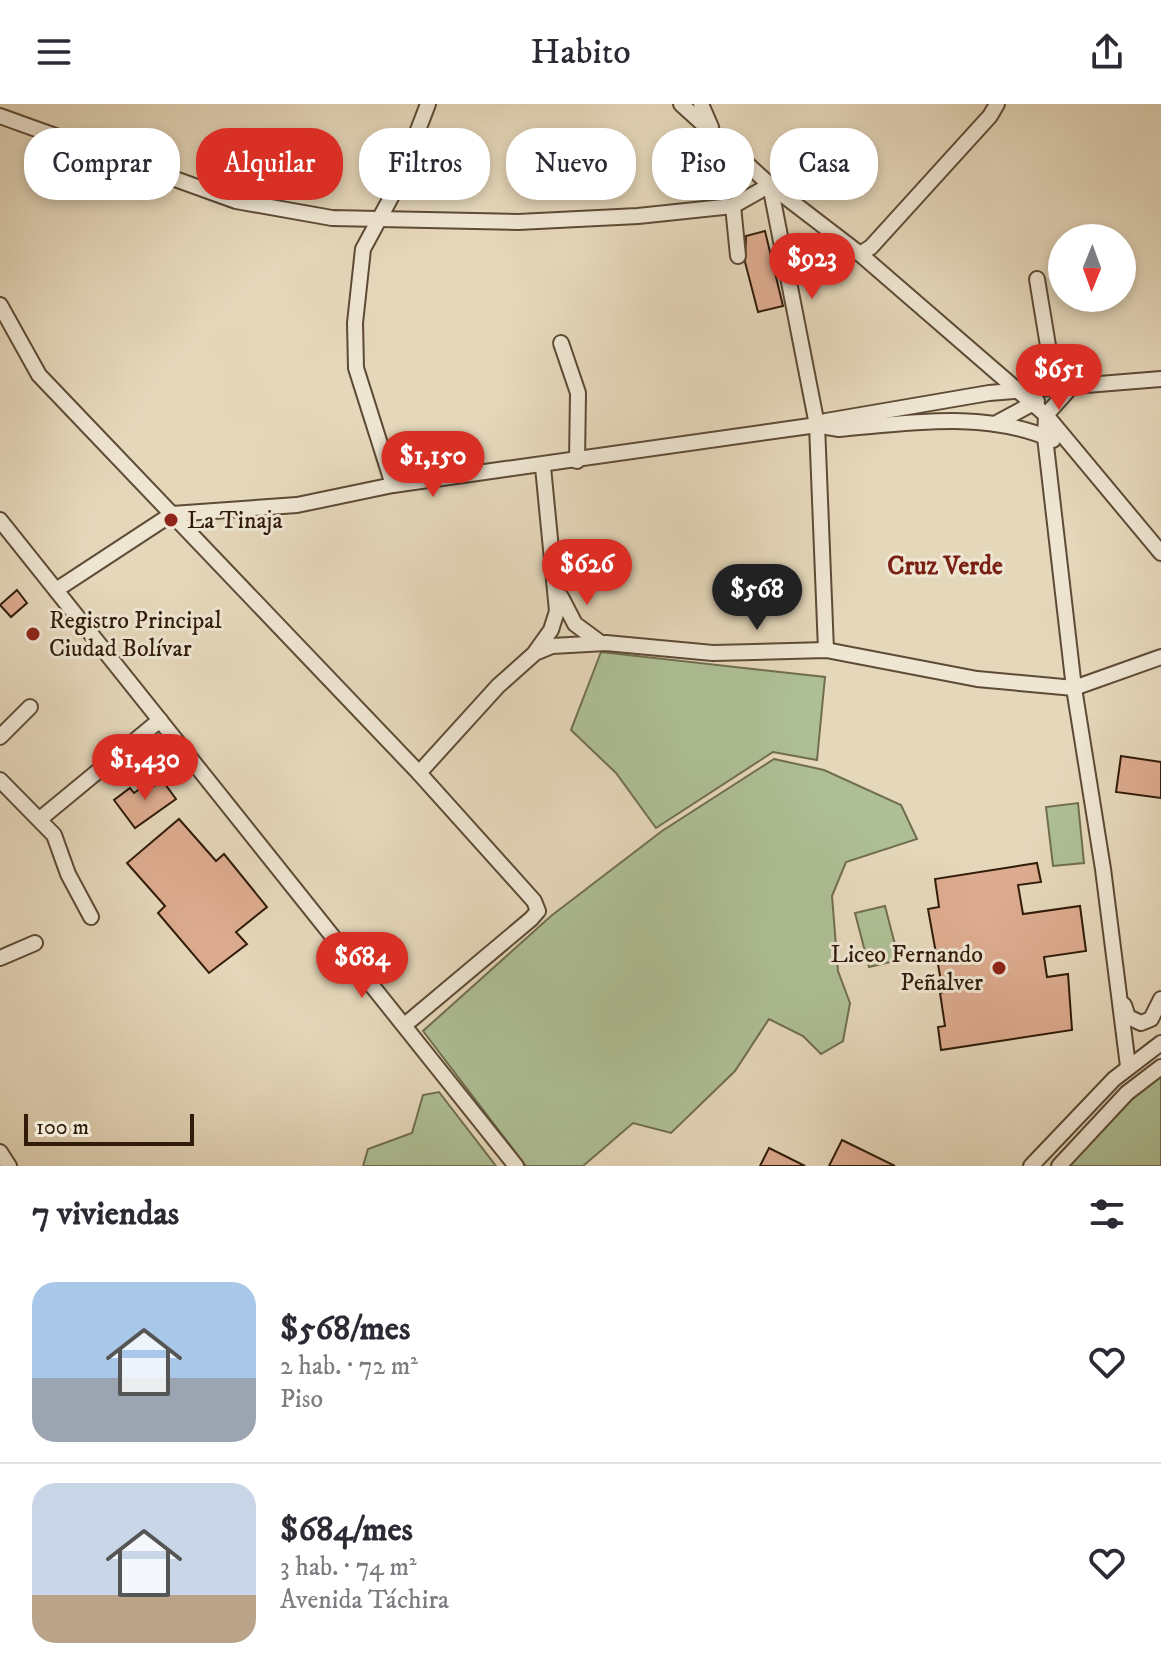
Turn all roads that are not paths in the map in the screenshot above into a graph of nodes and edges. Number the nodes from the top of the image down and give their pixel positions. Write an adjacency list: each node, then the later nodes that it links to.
1 (428, 104): 13 (street)
2 (681, 104): 6 (street)
3 (701, 104): 7 (street)
4 (997, 104): 14 (street)
5 (0, 116): 13 (street)
6 (709, 128)
7 (712, 128)
8 (754, 170): 9 (street)
9 (770, 185): 12 (street)
10 (773, 200): 27 (street)
11 (790, 200): 14 (street)
12 (733, 206): 13 (street); 15 (street)
13 (380, 217): 33 (street)
14 (860, 254): 23 (street)
15 (738, 256)
16 (1037, 279): 21 (street)
17 (0, 305): 34 (street)
18 (561, 343): 30 (street)
19 (1161, 379): 20 (street)
20 (1072, 386): 21 (street); 24 (street); 25 (street)
21 (1055, 388): 23 (street)
22 (989, 393): 23 (street); 26 (street); 27 (street)
23 (1020, 393): 24 (street)
24 (1032, 404): 25 (street); 26 (street)
25 (1046, 415): 28 (street); 29 (street)
26 (995, 424): 27 (street); 28 (street)
27 (817, 425): 30 (street); 40 (street)
28 (1045, 437): 29 (street); 32 (street)
29 (1075, 450): 32 (street); 36 (street)
30 (577, 461): 31 (street)
31 (543, 467): 33 (street); 37 (street)
32 (1049, 471): 43 (street)
33 (393, 485): 34 (street)
34 (172, 514): 38 (street); 47 (street)
35 (0, 520): 38 (street)
36 (1161, 553)
37 (557, 584): 39 (street); 41 (street)
38 (56, 590): 45 (street)
39 (602, 643): 40 (street); 41 (street)
40 (826, 650): 43 (street)
41 (535, 653): 47 (street)
42 (1161, 657): 43 (street)
43 (1074, 688): 53 (street)
44 (30, 707): 46 (street)
45 (160, 720): 49 (street); 55 (street)
46 (0, 737)
47 (419, 773): 55 (street)
48 (0, 780): 49 (street)
49 (40, 819): 50 (street)
50 (91, 917)
51 (35, 943): 52 (street)
52 (0, 958)
53 (1119, 989): 54 (street); 57 (street)
54 (1161, 999)
55 (406, 1024): 61 (street)
56 (1161, 1043): 57 (street)
57 (1128, 1066): 62 (street)
58 (1161, 1067): 63 (street)
59 (0, 1152): 60 (street)
60 (9, 1166)
61 (516, 1166)
62 (1031, 1166)
63 (1059, 1166)

